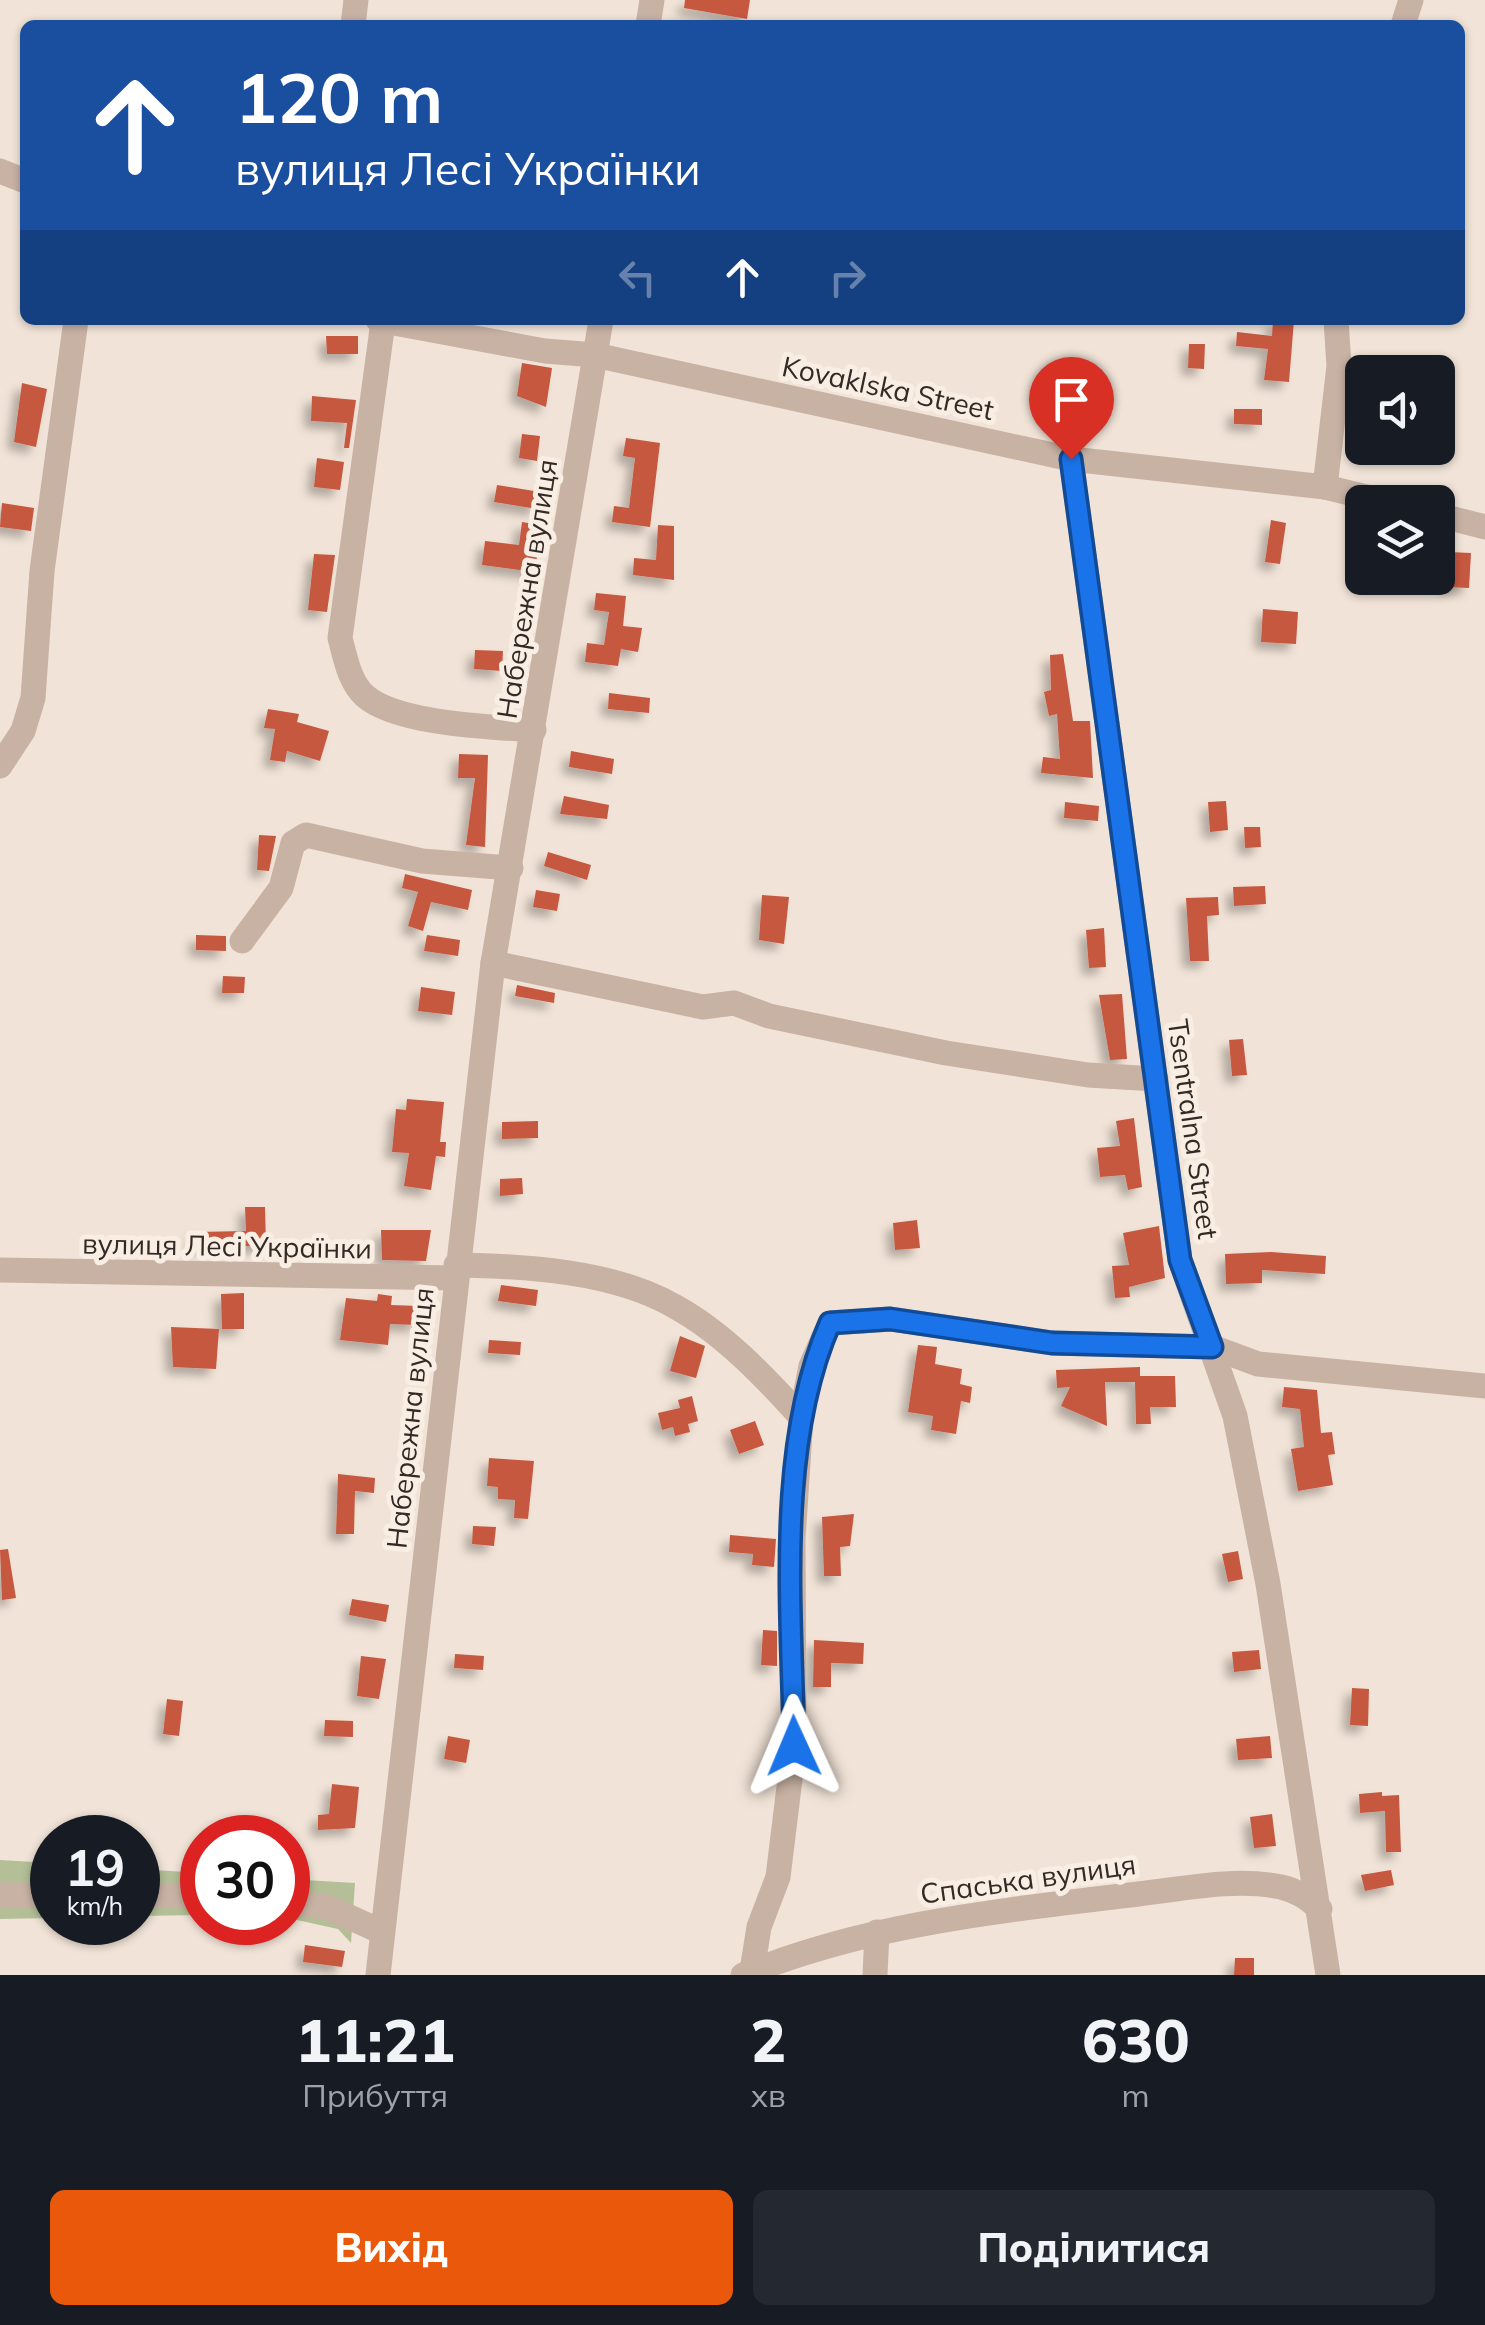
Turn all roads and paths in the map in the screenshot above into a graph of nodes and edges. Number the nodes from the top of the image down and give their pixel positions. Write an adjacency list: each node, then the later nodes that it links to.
1 (75, 325): 13 (street)
2 (380, 325): 12 (street)
3 (403, 325): 6 (street, Kovaklska Street)
4 (600, 325): 6 (street, Набережна вулиця)
5 (1336, 325): 8 (street)
6 (596, 354): 7 (street, Kovaklska Street); 12 (street, Набережна вулиця)
7 (1071, 459): 8 (street, Kovaklska Street); 17 (street, Tsentralna Street)
8 (1324, 487): 9 (street, Kovaklska Street)
9 (1345, 492)
10 (1455, 519): 11 (street)
11 (1485, 527)
12 (534, 730): 14 (street, Набережна вулиця)
13 (0, 766)
14 (511, 868): 15 (street); 16 (street, Набережна вулиця)
15 (242, 942)
16 (493, 963): 17 (street); 19 (street, Набережна вулиця)
17 (1156, 1079): 20 (street, Tsentralna Street)
18 (0, 1270): 19 (street, вулиця Лесі Українки)
19 (455, 1272): 22 (street, вулиця Лесі Українки); 27 (street, Набережна вулиця)
20 (1212, 1347): 21 (street); 22 (street); 26 (street, Tsentralna Street)
21 (1485, 1386)
22 (801, 1417): 29 (street)
23 (0, 1895): 24 (street)
24 (30, 1895)
25 (310, 1905): 27 (street)
26 (1320, 1910): 28 (street, Спаська вулиця); 32 (street, Tsentralna Street)
27 (380, 1931): 30 (street, Набережна вулиця)
28 (877, 1932): 29 (street, Спаська вулиця); 31 (street)
29 (748, 1973)
30 (378, 1975)
31 (875, 1975)
32 (1328, 1975)

